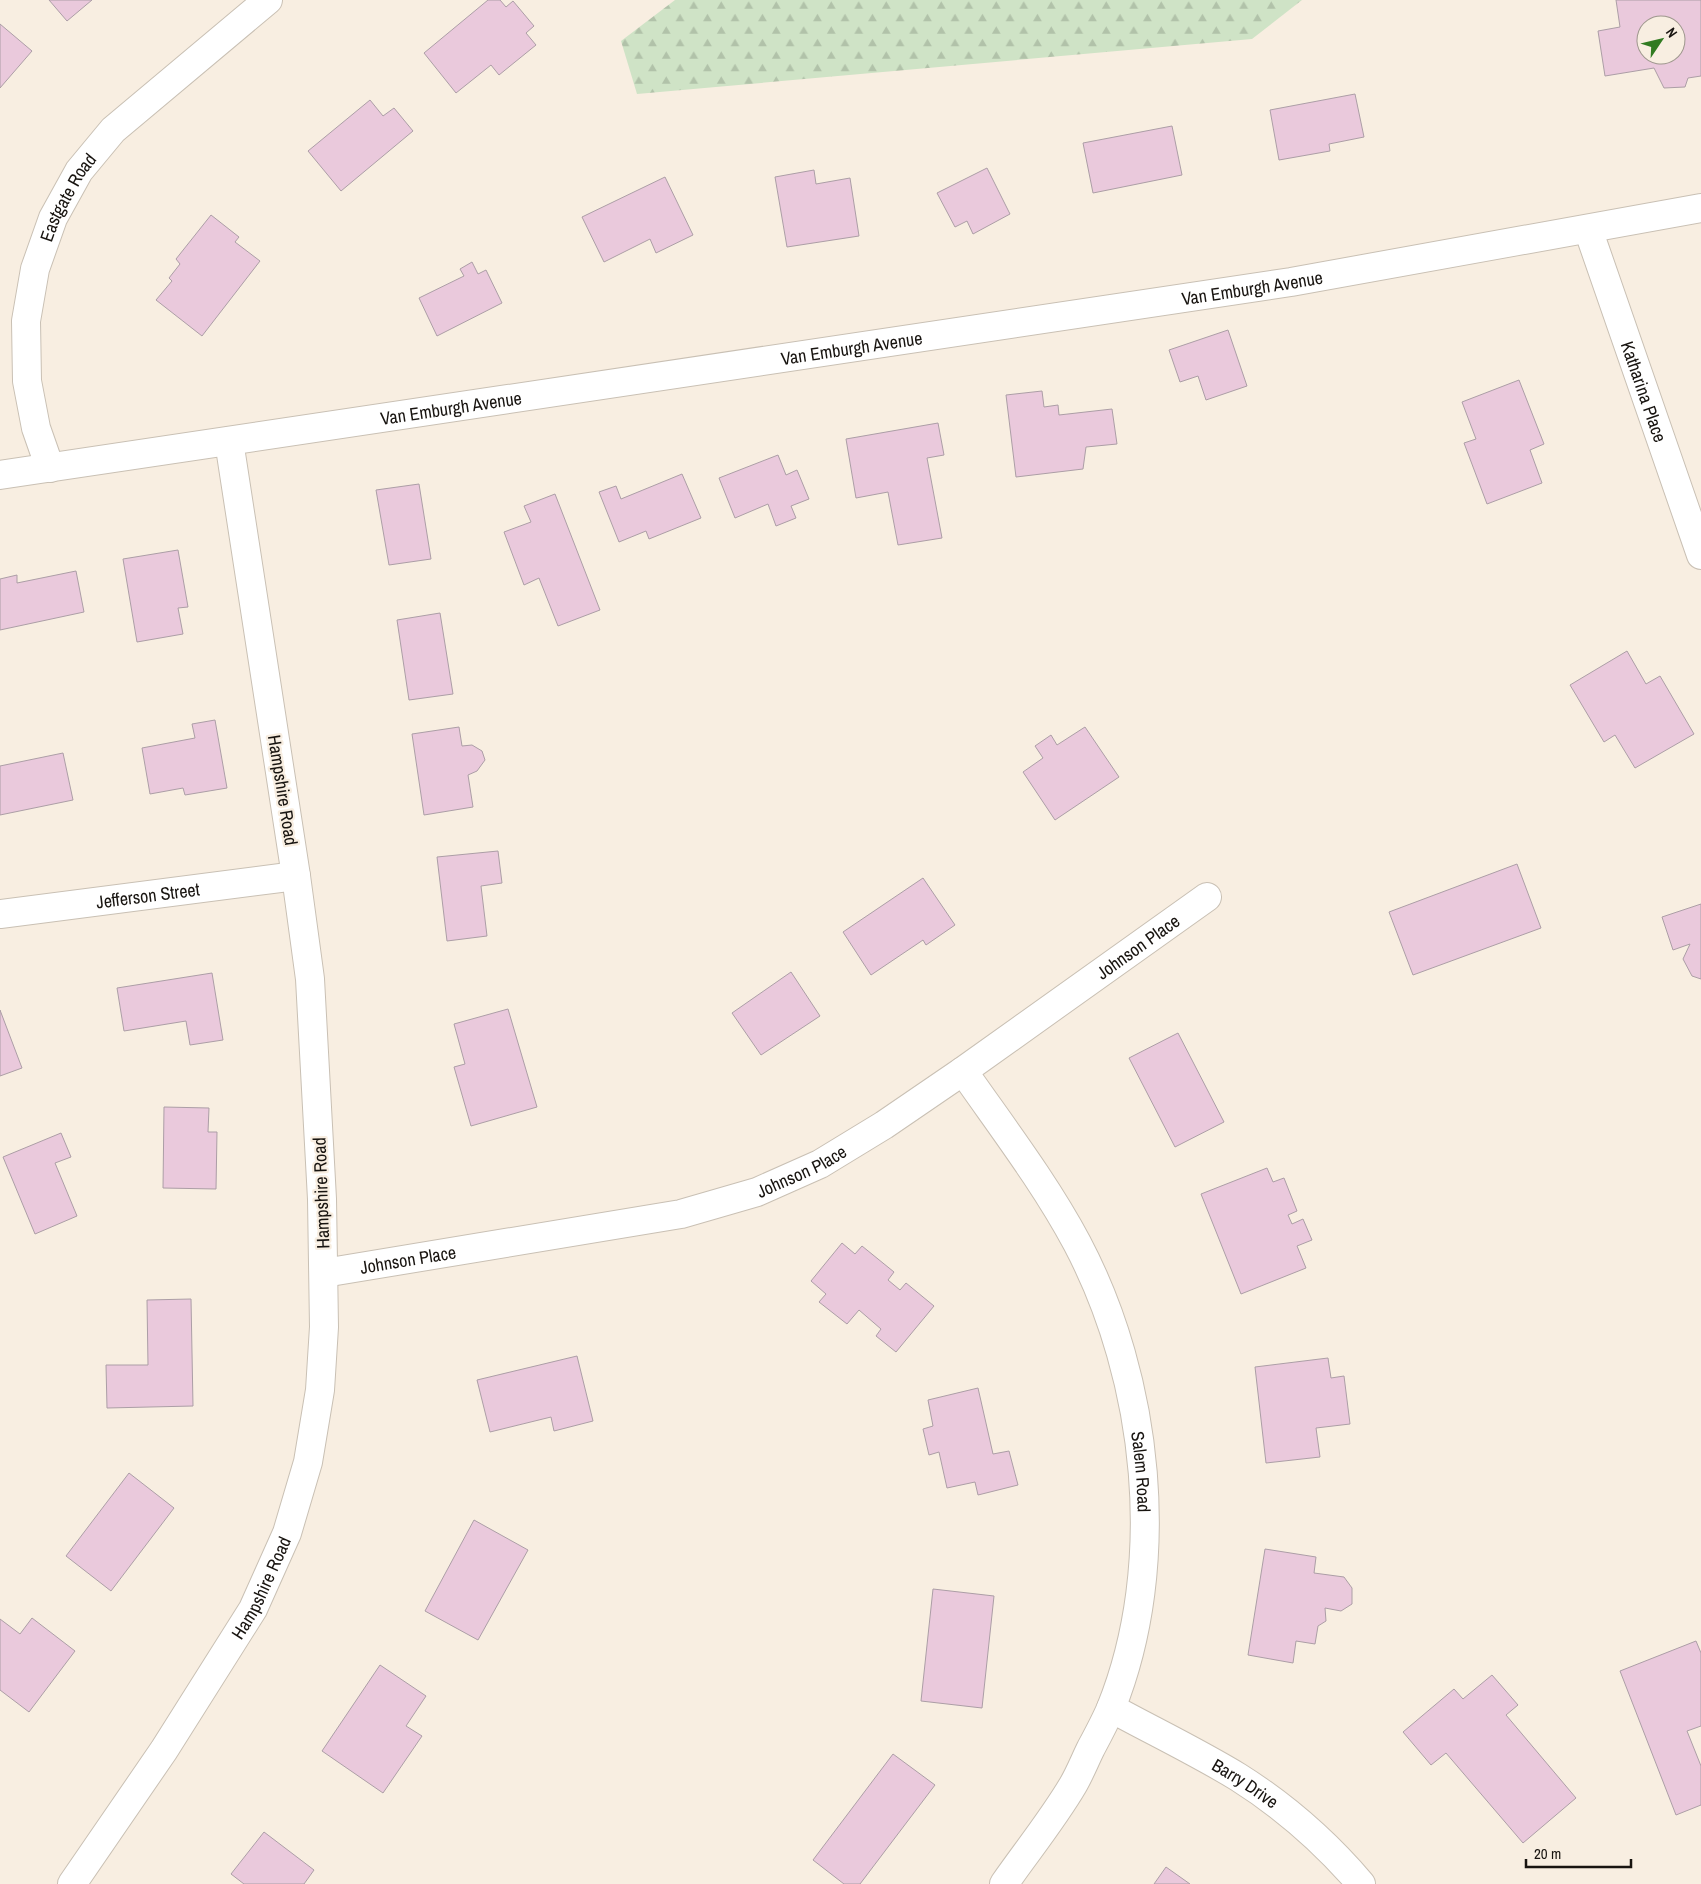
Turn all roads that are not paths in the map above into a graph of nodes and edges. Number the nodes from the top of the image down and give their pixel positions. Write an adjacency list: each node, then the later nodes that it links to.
1 (268, 0): 5 (street, Eastgate Road)
2 (1701, 208): 3 (street, Van Emburgh Avenue)
3 (1588, 229): 4 (street, Van Emburgh Avenue); 7 (street, Katharina Place)
4 (229, 441): 5 (street, Van Emburgh Avenue); 8 (street, Hampshire Road)
5 (50, 468): 6 (street, Van Emburgh Avenue)
6 (0, 475)
7 (1701, 555)
8 (296, 876): 10 (street, Jefferson Street); 12 (street, Hampshire Road)
9 (1207, 897): 11 (street, Johnson Place)
10 (0, 914)
11 (963, 1071): 12 (street, Johnson Place); 13 (street, Salem Road)
12 (324, 1273): 14 (street, Hampshire Road)
13 (1111, 1708): 15 (street, Salem Road); 16 (street, Barry Drive)
14 (72, 1884)
15 (1004, 1884)
16 (1361, 1884)

